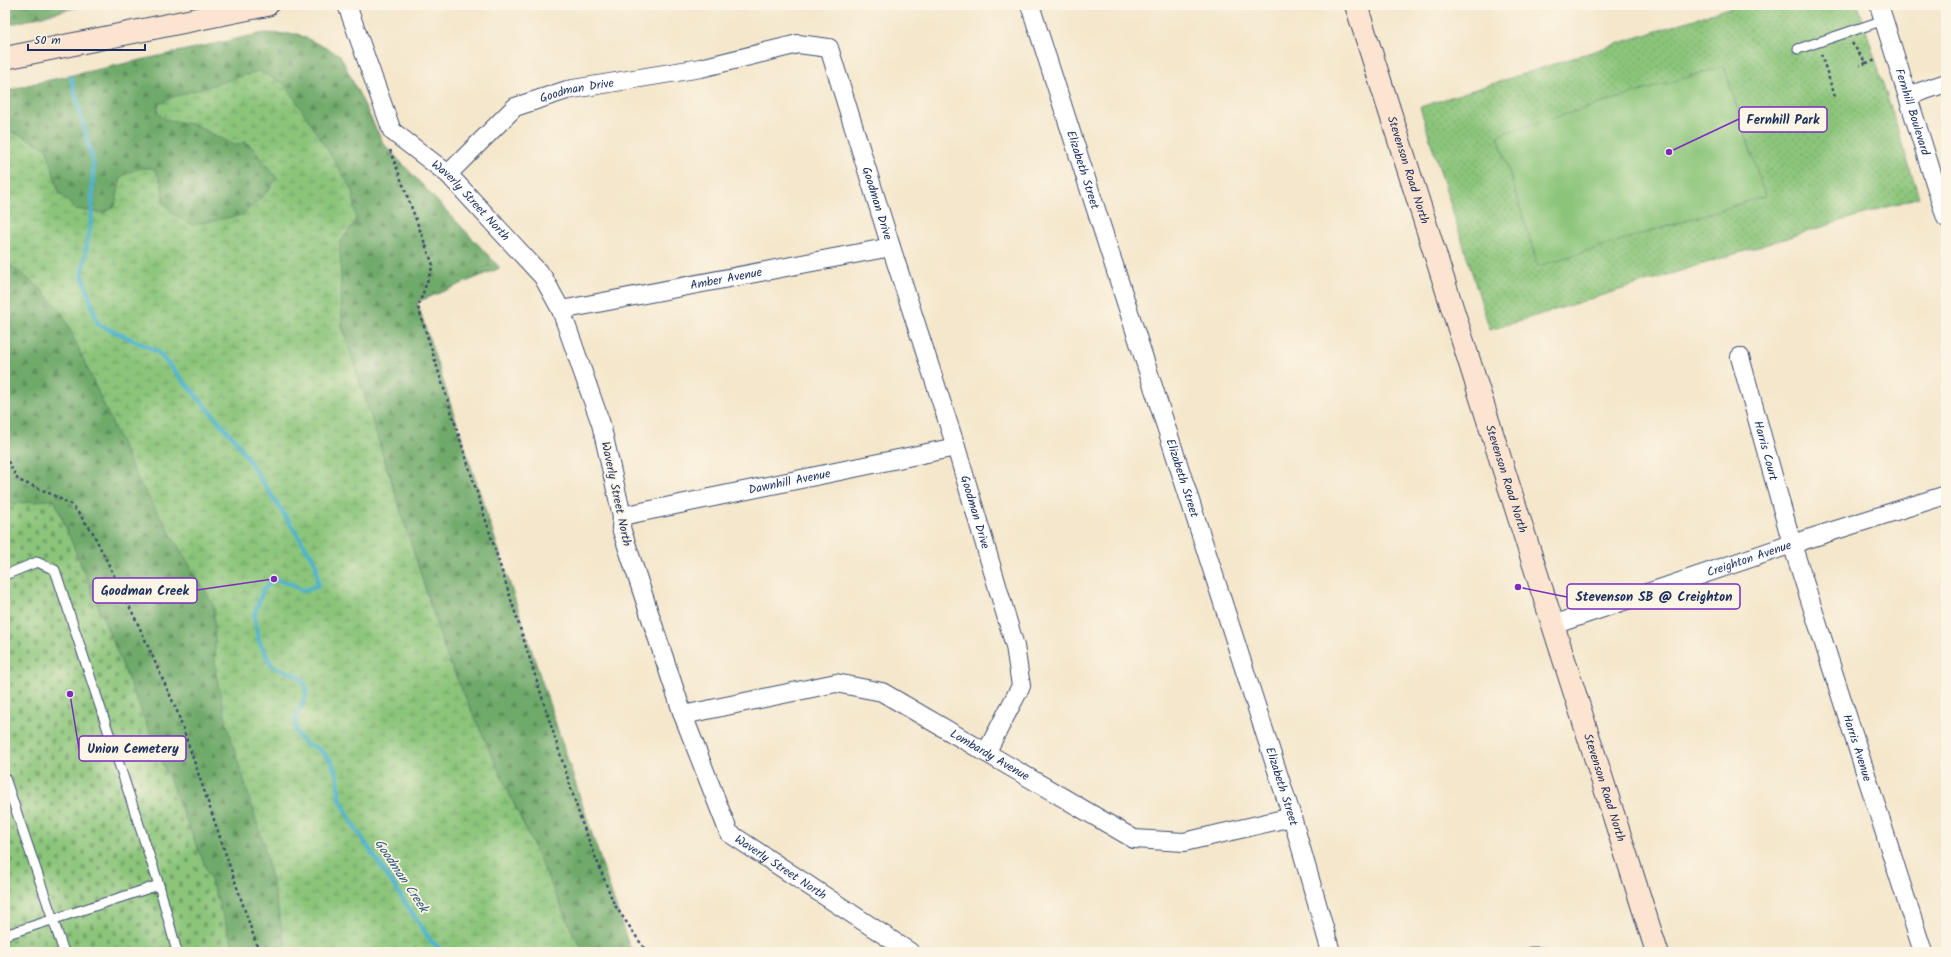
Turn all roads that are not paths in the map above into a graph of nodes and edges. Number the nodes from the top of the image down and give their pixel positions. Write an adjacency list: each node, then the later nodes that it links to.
1 (267, 5): 7 (main road)
2 (347, 5): 10 (street, Waverly Street North)
3 (1030, 5): 24 (street, Elizabeth Street)
4 (1356, 5): 20 (main road, Stevenson Road North)
5 (1882, 13): 6 (lane); 9 (street, Fernhill Boulevard)
6 (1798, 49)
7 (5, 58)
8 (1946, 83): 9 (street)
9 (1908, 96): 11 (street, Fernhill Boulevard)
10 (448, 174): 12 (street, Goodman Drive); 13 (street, Waverly Street North)
11 (1946, 218)
12 (890, 247): 13 (street, Amber Avenue); 15 (street, Goodman Drive)
13 (561, 310): 17 (street, Waverly Street North)
14 (1740, 357): 18 (street, Harris Court)
15 (956, 448): 17 (street, Dawnhill Avenue); 22 (street, Goodman Drive)
16 (1946, 495): 18 (street, Creighton Avenue)
17 (622, 516): 21 (street, Waverly Street North)
18 (1792, 544): 20 (street, Creighton Avenue); 35 (street, Harris Avenue)
19 (5, 575): 25 (lane)
20 (1553, 625): 34 (main road, Stevenson Road North)
21 (682, 715): 22 (street, Lombardy Avenue); 30 (street, Waverly Street North)
22 (986, 753): 24 (street, Lombardy Avenue)
23 (5, 778): 26 (lane)
24 (1292, 817): 31 (street, Elizabeth Street)
25 (159, 885): 26 (lane); 29 (lane)
26 (53, 920): 27 (lane); 28 (lane)
27 (5, 935)
28 (64, 952)
29 (177, 952)
30 (910, 952)
31 (1331, 952)
32 (1530, 952): 33 (lane)
33 (1542, 952)
34 (1657, 952)
35 (1923, 952)

